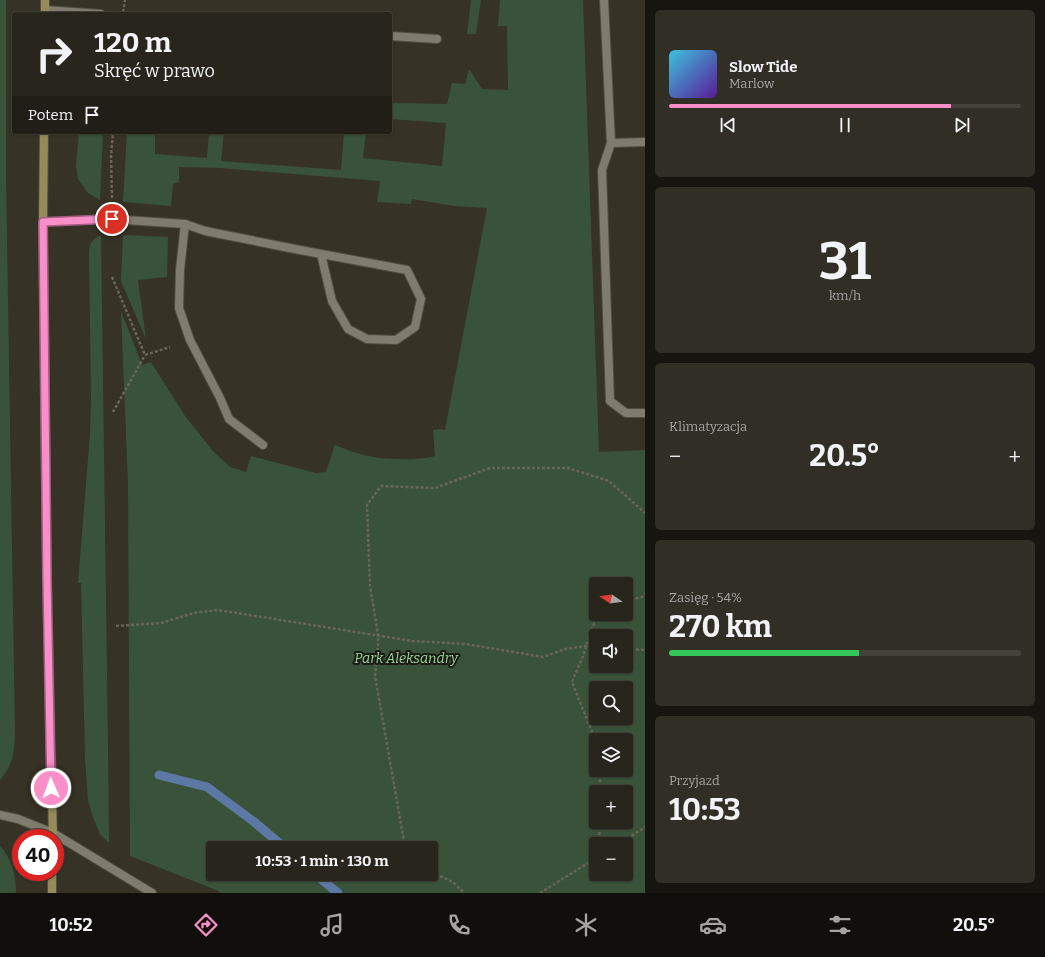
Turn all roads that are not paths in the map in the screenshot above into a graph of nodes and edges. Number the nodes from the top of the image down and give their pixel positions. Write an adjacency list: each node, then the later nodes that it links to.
1 (45, 0): 3 (street)
2 (604, 0): 8 (street)
3 (45, 12)
4 (392, 36): 5 (street)
5 (437, 39)
6 (44, 134): 9 (street)
7 (645, 142): 8 (street)
8 (611, 143): 12 (street)
9 (43, 222): 10 (street); 16 (street)
10 (185, 224): 11 (street); 13 (street)
11 (322, 254): 11 (street)
12 (645, 412)
13 (262, 445)
14 (0, 815): 15 (street)
15 (40, 829)
16 (53, 829)
17 (64, 841): 20 (street)
18 (52, 881): 19 (street)
19 (52, 893)
20 (152, 893)

